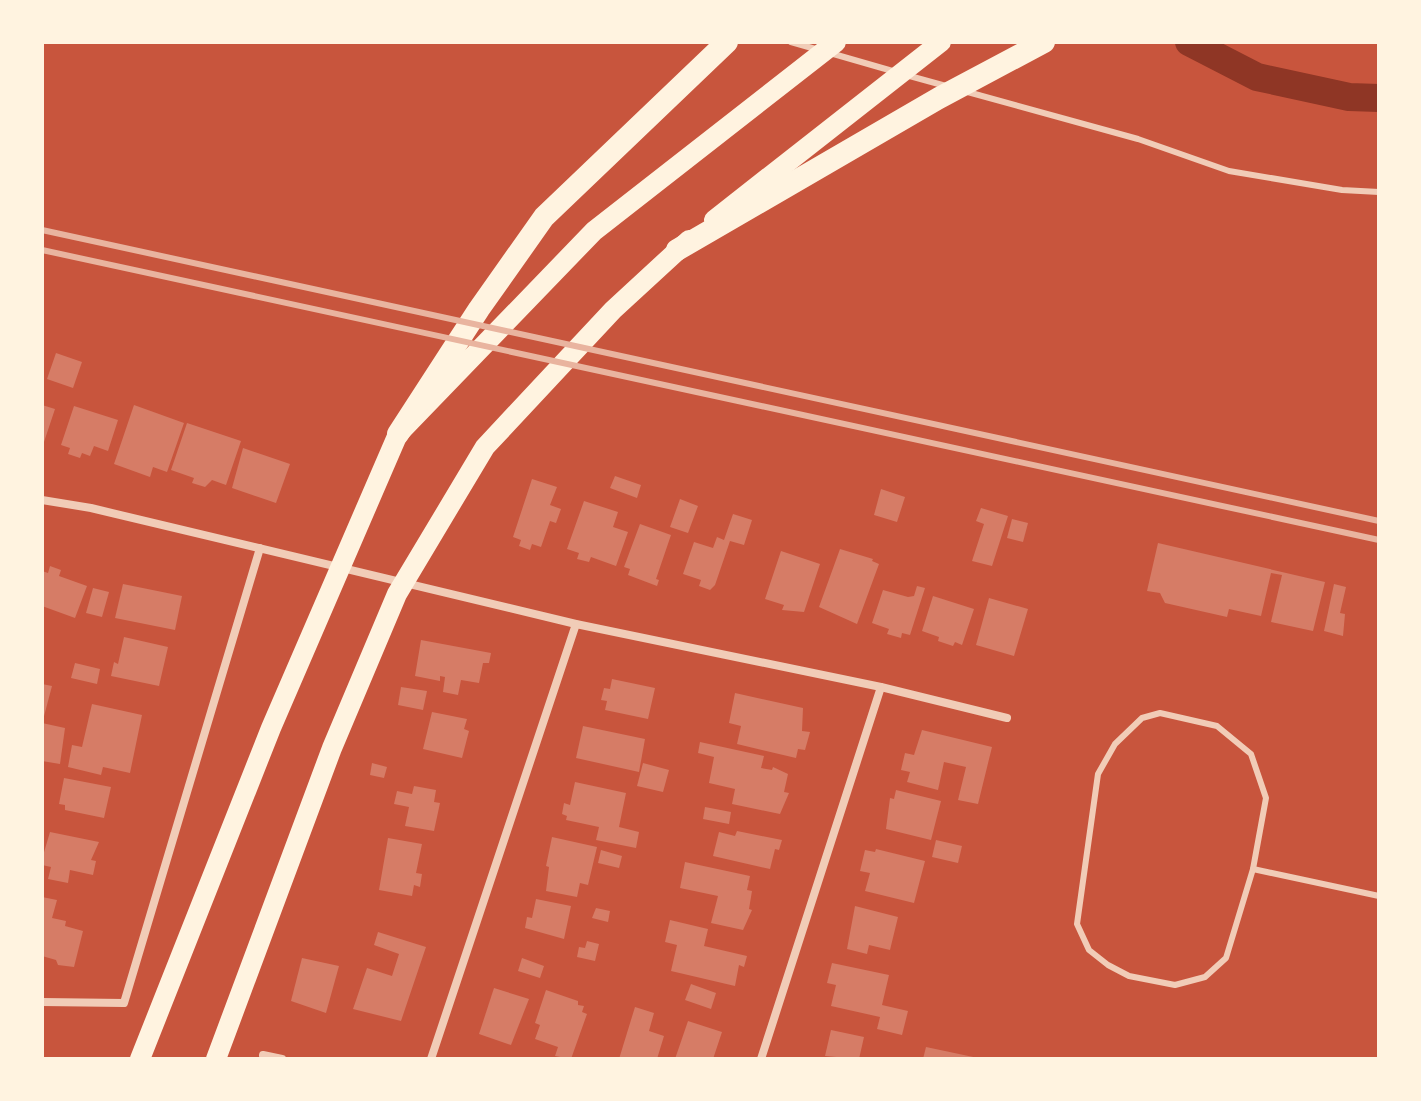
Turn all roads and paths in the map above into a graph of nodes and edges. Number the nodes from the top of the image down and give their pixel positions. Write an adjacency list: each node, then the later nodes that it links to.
1 (727, 42): 8 (highway)
2 (791, 42): 6 (lane)
3 (836, 42): 8 (highway)
4 (941, 42): 7 (highway)
5 (1044, 42): 7 (highway)
6 (1379, 192)
7 (677, 250): 19 (highway)
8 (398, 434): 18 (highway)
9 (42, 500): 10 (street)
10 (260, 548): 11 (street); 16 (street)
11 (576, 624): 12 (street); 21 (street)
12 (881, 687): 13 (street); 22 (street)
13 (1007, 718)
14 (1253, 869): 14 (lane); 15 (lane)
15 (1379, 896)
16 (42, 1002)
17 (263, 1055): 20 (street)
18 (140, 1059)
19 (216, 1059)
20 (282, 1059)
21 (431, 1059)
22 (761, 1059)

